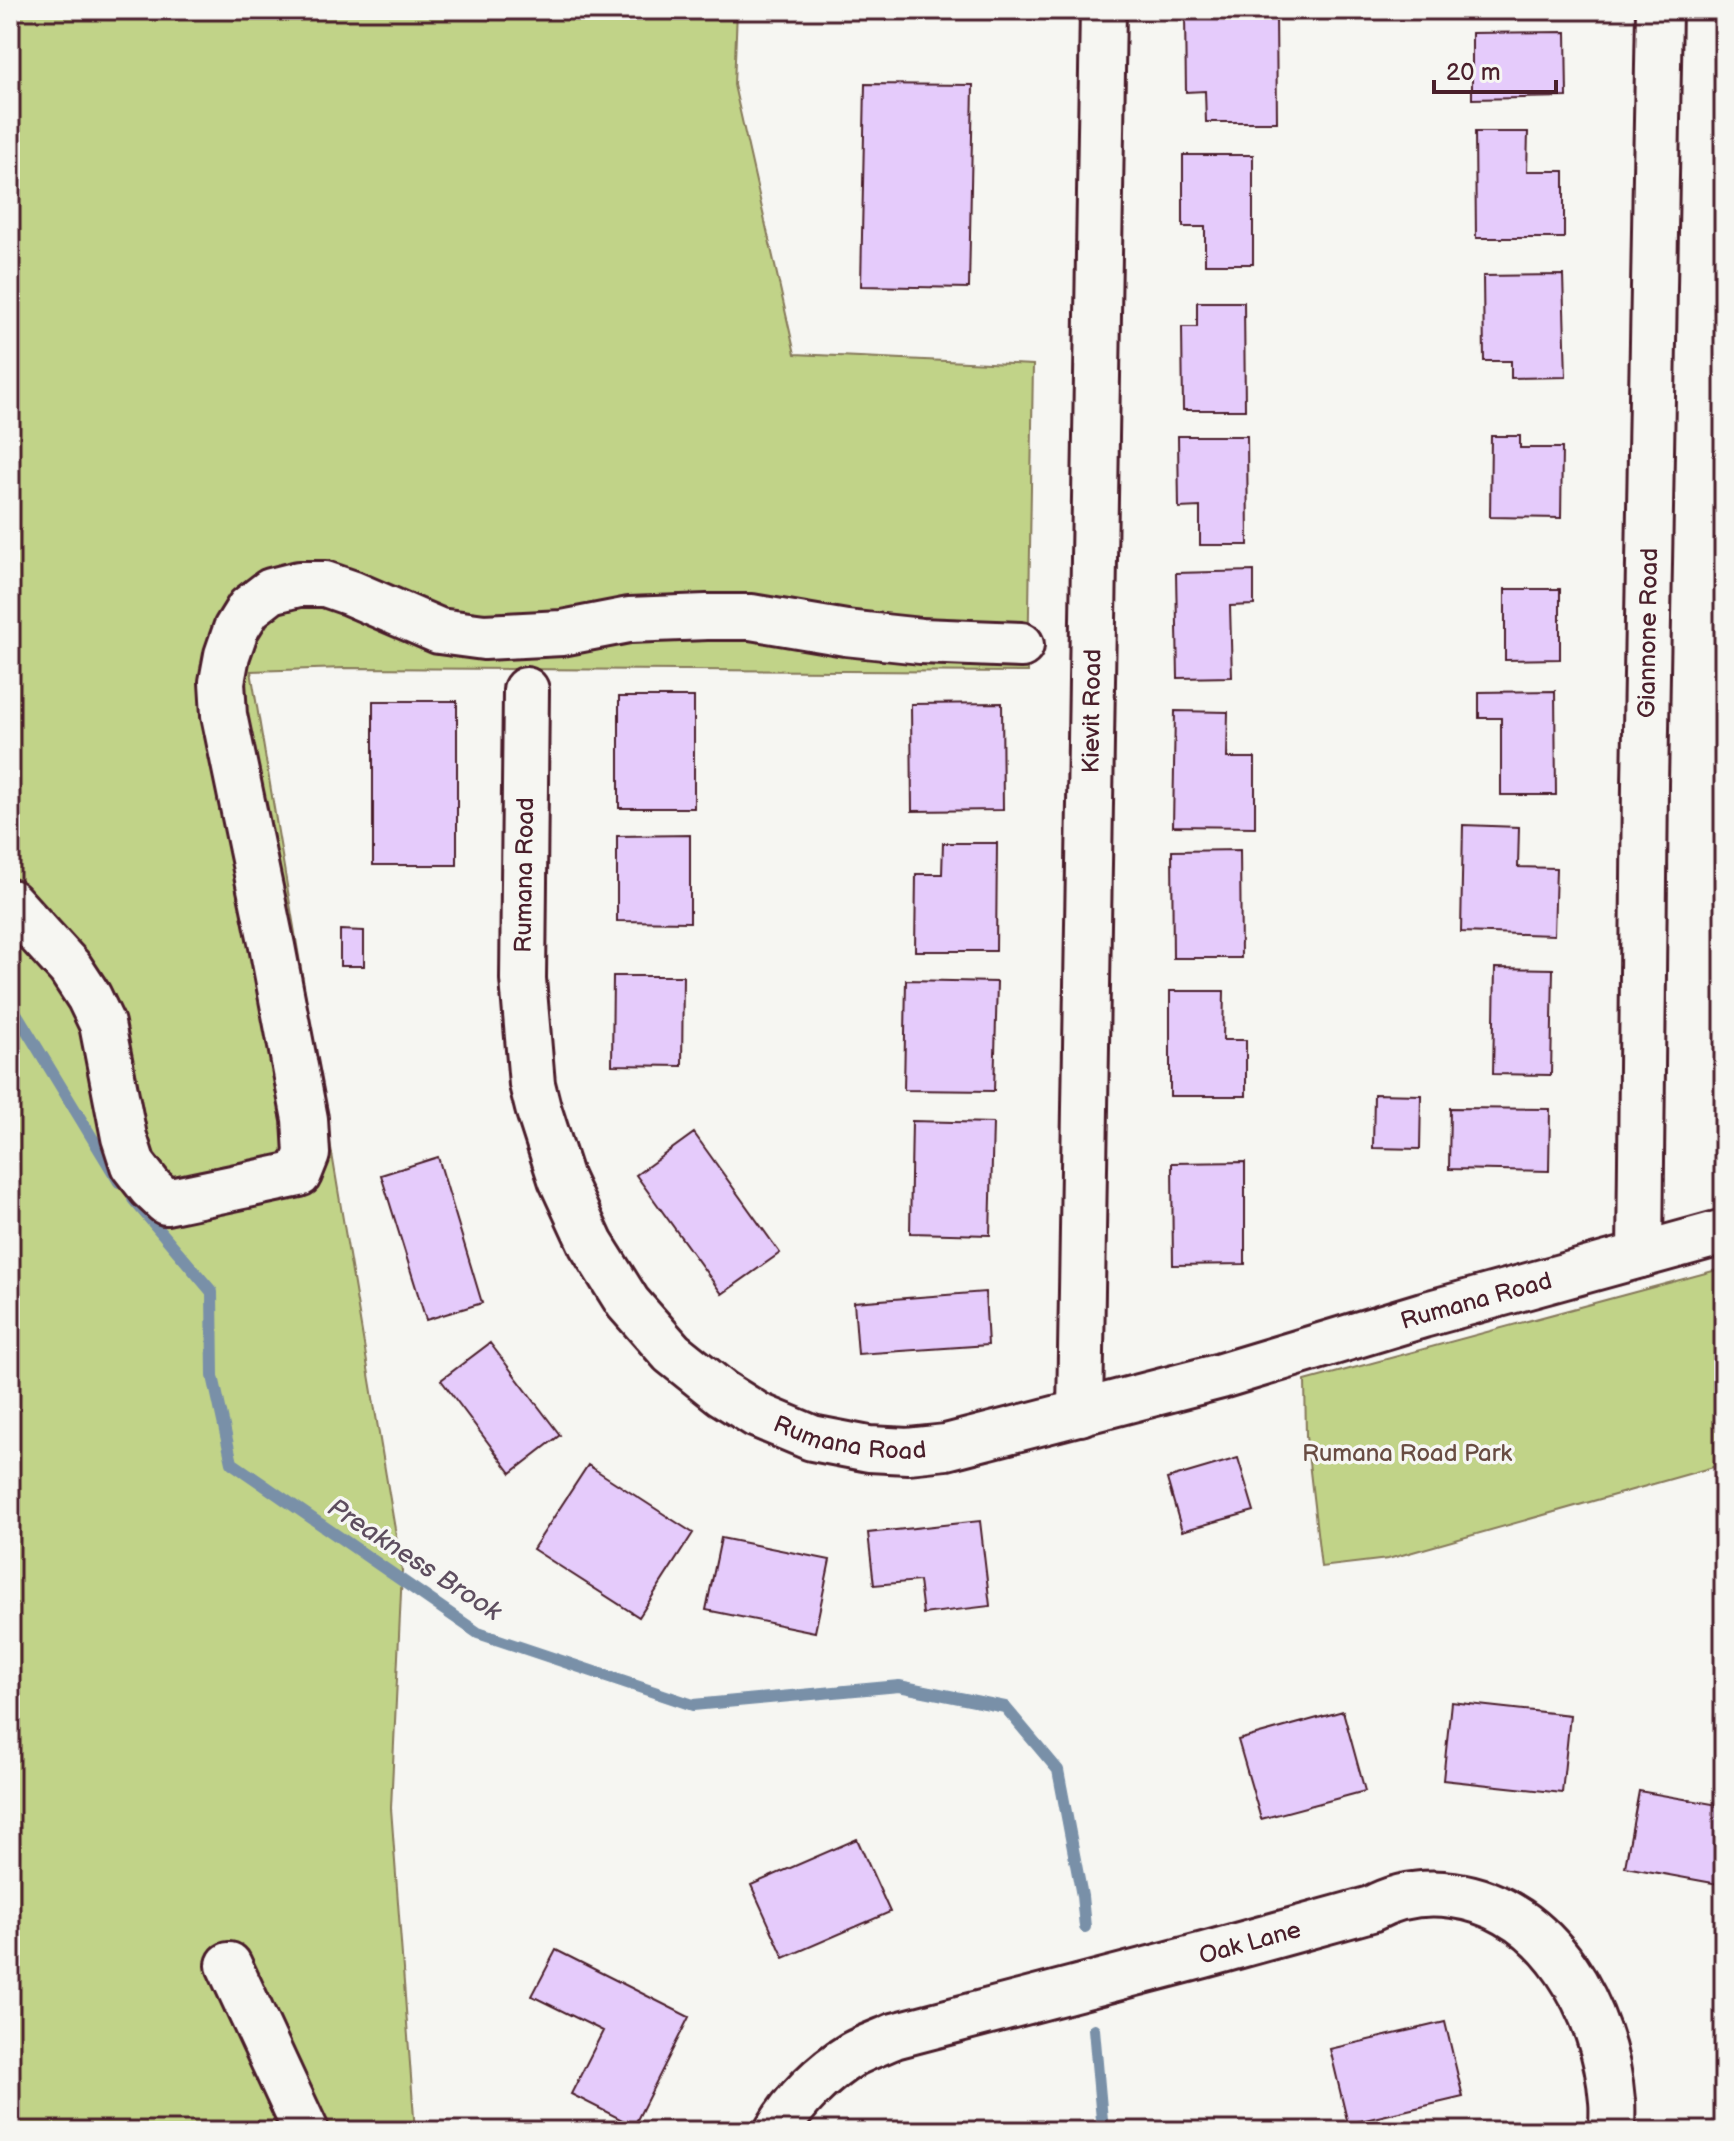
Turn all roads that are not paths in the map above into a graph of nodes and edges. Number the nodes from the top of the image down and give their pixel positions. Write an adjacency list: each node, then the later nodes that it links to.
1 (1103, 10): 8 (street, Kievit Road)
2 (1659, 10): 7 (street, Giannone Road)
3 (1021, 645): 5 (street)
4 (526, 690): 8 (street, Rumana Road)
5 (10, 902)
6 (1724, 1232): 7 (street, Rumana Road)
7 (1640, 1255): 8 (street, Rumana Road)
8 (1080, 1413)
9 (229, 1965): 10 (street)
10 (306, 2131)
11 (777, 2131): 12 (street, Oak Lane)
12 (1612, 2131)

